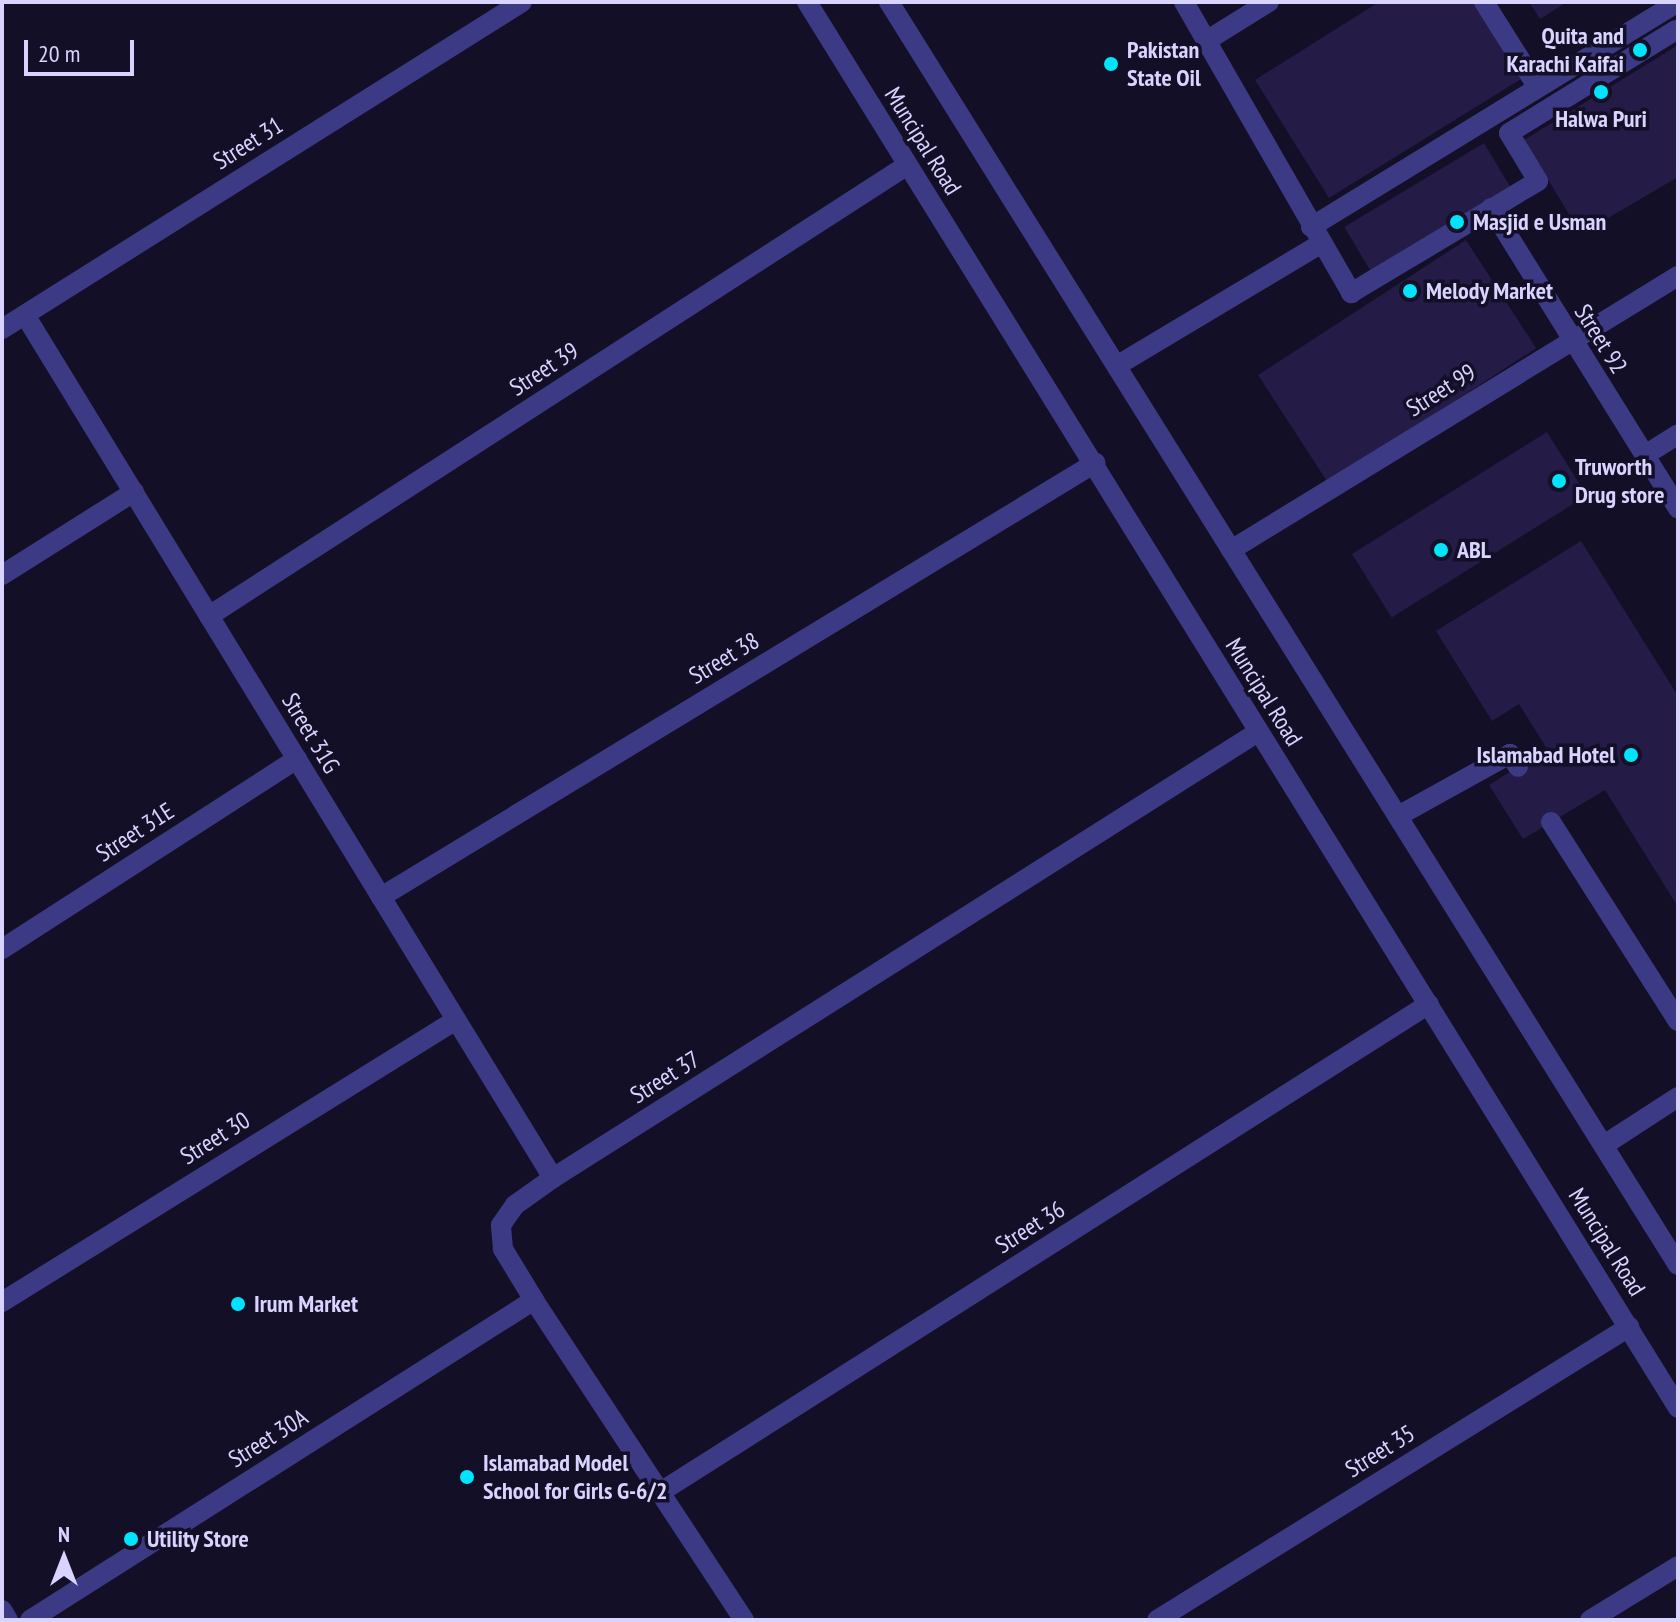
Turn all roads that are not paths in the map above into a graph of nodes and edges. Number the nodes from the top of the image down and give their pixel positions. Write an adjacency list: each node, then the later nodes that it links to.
1 (522, 2): 15 (street, Street 31)
2 (807, 2): 11 (street, Muncipal Road)
3 (889, 2): 18 (street)
4 (1184, 2): 9 (street)
5 (1269, 2): 9 (street)
6 (1484, 2): 10 (street)
7 (1677, 3): 10 (street)
8 (1676, 30): 12 (street)
9 (1206, 41): 13 (street)
10 (1537, 86): 13 (street)
11 (906, 166): 21 (street, Muncipal Road); 26 (street, Street 39)
12 (1491, 208): 13 (street); 17 (street, Street 92)
13 (1317, 235): 18 (street)
14 (1678, 276): 17 (street, Street 99)
15 (25, 315): 16 (street, Street 31); 22 (street, Street 31G)
16 (2, 329)
17 (1570, 341): 20 (street, Street 92); 24 (street, Street 99)
18 (1118, 365): 24 (street)
19 (1678, 434): 20 (street)
20 (1645, 455): 23 (street, Street 92)
21 (1095, 463): 27 (street, Muncipal Road); 32 (street, Street 38)
22 (134, 492): 25 (street); 26 (street, Street 31G)
23 (1678, 509)
24 (1231, 550): 30 (street)
25 (2, 575)
26 (209, 616): 28 (street, Street 31G)
27 (1258, 732): 34 (street, Muncipal Road); 39 (street, Street 37)
28 (297, 759): 32 (street, Street 31G); 33 (street, Street 31E)
29 (1518, 767): 30 (street)
30 (1398, 816): 38 (street)
31 (1551, 822): 36 (street)
32 (381, 897): 35 (street, Street 31G)
33 (2, 949)
34 (1429, 1004): 43 (street, Muncipal Road); 45 (street, Street 36)
35 (456, 1020): 39 (street, Street 31G); 42 (street, Street 30)
36 (1678, 1021)
37 (1678, 1097): 38 (street)
38 (1604, 1145): 40 (street)
39 (553, 1178): 41 (street, Street 37)
40 (1678, 1265)
41 (534, 1300): 45 (street, Street 37); 49 (street, Street 30A)
42 (2, 1302)
43 (1629, 1327): 44 (street, Muncipal Road); 51 (street, Street 35)
44 (1678, 1408)
45 (659, 1493): 50 (street, Street 37)
46 (1678, 1566): 52 (street)
47 (2, 1610): 48 (street)
48 (8, 1620)
49 (30, 1620)
50 (744, 1620)
51 (1157, 1620)
52 (1590, 1620)

